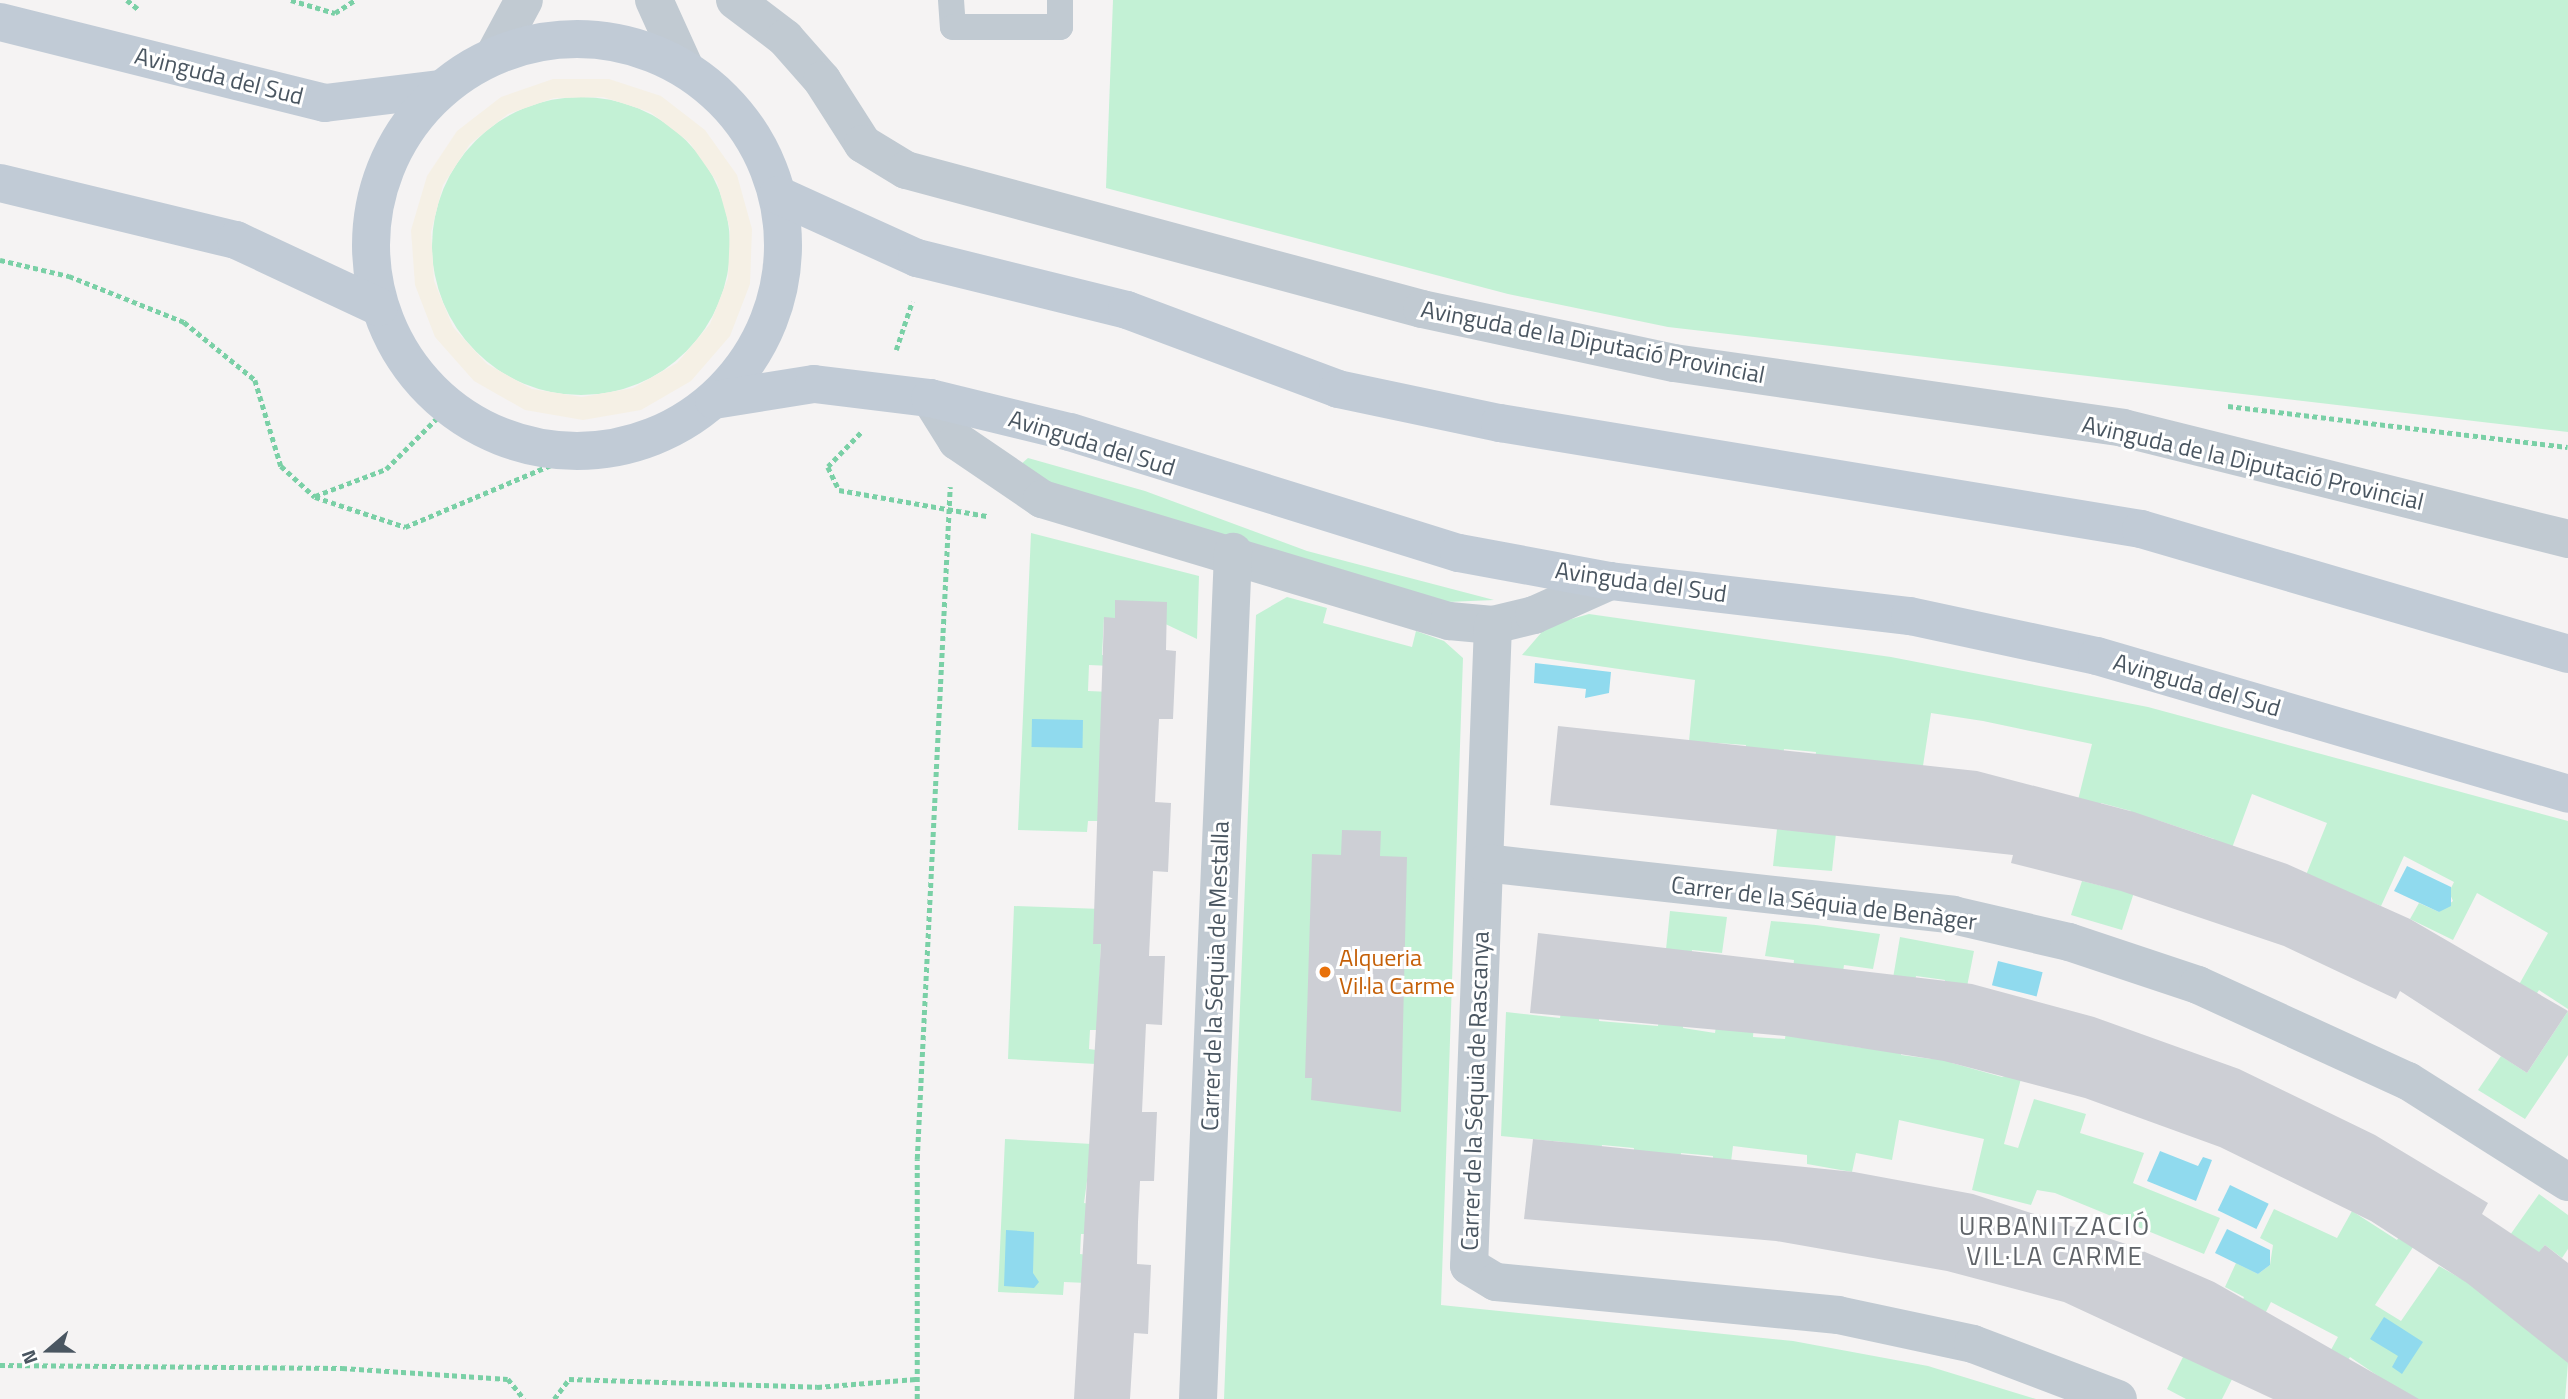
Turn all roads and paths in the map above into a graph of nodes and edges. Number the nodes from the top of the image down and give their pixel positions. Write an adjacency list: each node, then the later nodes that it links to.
1 (291, 0): 2 (path)
2 (355, 0)
3 (524, 0): 11 (street)
4 (654, 0): 12 (street)
5 (735, 0): 24 (street, Avinguda de la Diputació Provincial)
6 (930, 0): 10 (lane)
7 (951, 0): 10 (lane)
8 (1060, 0): 10 (lane)
9 (0, 22): 13 (main road, Avinguda del Sud)
10 (953, 27)
11 (495, 54): 12 (main road); 13 (main road)
12 (684, 66): 15 (main road)
13 (439, 89): 17 (main road)
14 (0, 183): 17 (main road)
15 (778, 195): 19 (main road); 28 (main road)
16 (0, 260): 23 (path)
17 (379, 307): 20 (main road)
18 (930, 398): 19 (main road, Avinguda del Sud); 21 (street); 26 (main road, Avinguda del Sud)
19 (714, 400): 22 (main road)
20 (449, 407): 22 (main road); 23 (path)
21 (957, 441): 25 (street); 33 (path)
22 (579, 453): 23 (path)
23 (314, 497)
24 (2568, 538)
25 (1233, 552): 27 (street); 37 (street, Carrer de la Séquia de Mestalla)
26 (1611, 581): 27 (street); 29 (main road, Avinguda del Sud)
27 (1493, 625): 30 (street, Carrer de la Séquia de Rascanya)
28 (2568, 654)
29 (2568, 794)
30 (1485, 863): 31 (street, Carrer de la Séquia de Benàger); 38 (street, Carrer de la Séquia de Rascanya)
31 (2568, 1182)
32 (0, 1365): 34 (path)
33 (916, 1379): 35 (path); 36 (path)
34 (524, 1399)
35 (554, 1399)
36 (917, 1399)
37 (1198, 1399)
38 (2118, 1399)

